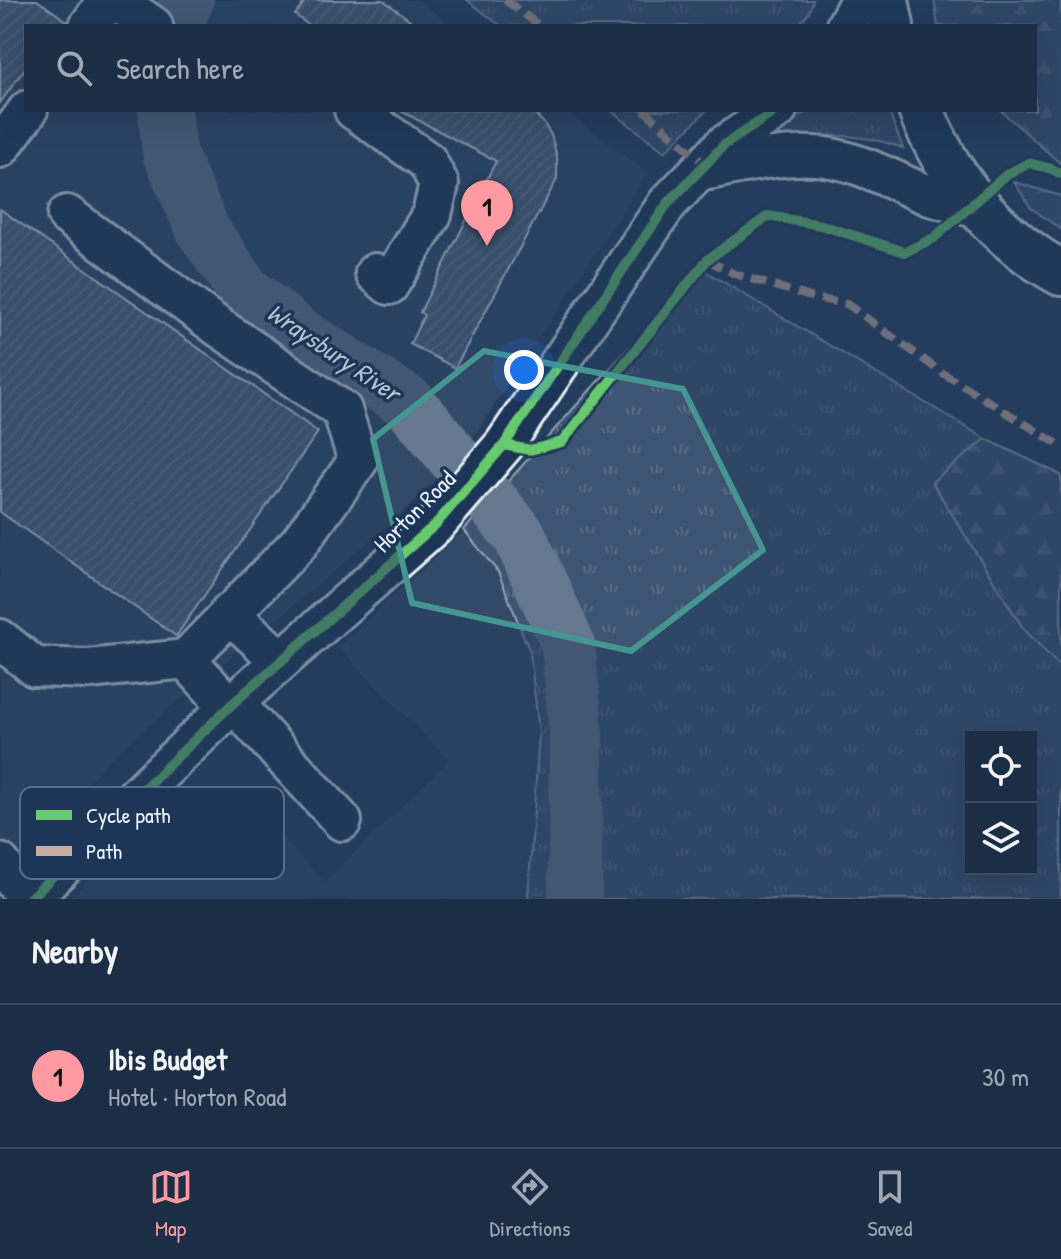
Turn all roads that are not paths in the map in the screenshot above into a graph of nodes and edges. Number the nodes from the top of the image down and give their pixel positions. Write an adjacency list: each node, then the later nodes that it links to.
1 (860, 0): 3 (street)
2 (886, 0): 4 (highway)
3 (847, 24)
4 (891, 24)
5 (27, 112): 9 (street)
6 (357, 112): 13 (street)
7 (774, 112): 10 (street, Horton Road)
8 (922, 112): 11 (highway)
9 (0, 148)
10 (698, 172): 11 (street); 18 (street, Horton Road)
11 (977, 208): 14 (highway)
12 (67, 215): 15 (street)
13 (375, 273)
14 (1061, 273)
15 (229, 613): 17 (street); 18 (street)
16 (0, 639): 17 (street)
17 (186, 659): 19 (street)
18 (281, 661): 19 (street, Horton Road)
19 (232, 705): 20 (street, Horton Road); 21 (street)
20 (146, 787)
21 (342, 821)
22 (0, 863): 24 (street)
23 (49, 879): 24 (street, Horton Road)
24 (28, 899)

